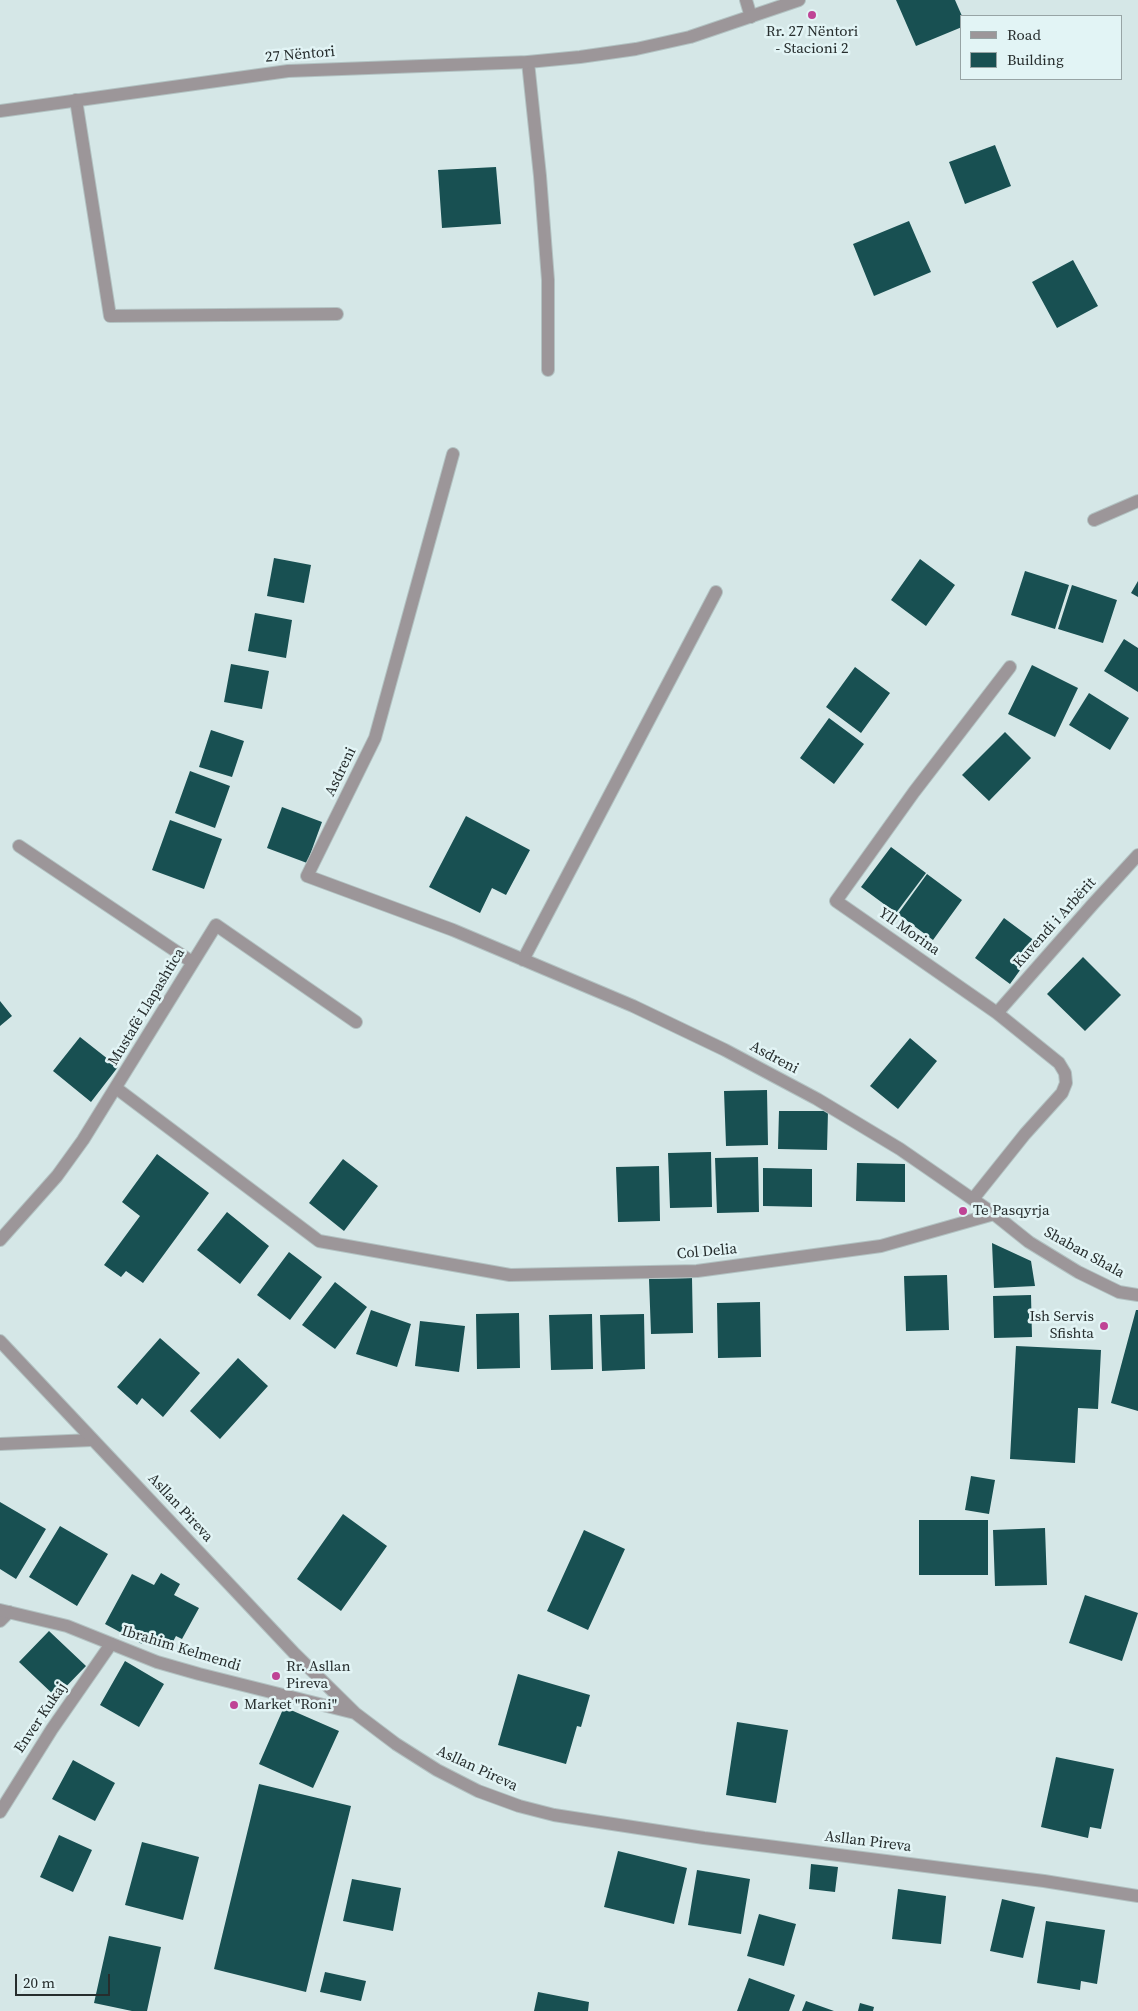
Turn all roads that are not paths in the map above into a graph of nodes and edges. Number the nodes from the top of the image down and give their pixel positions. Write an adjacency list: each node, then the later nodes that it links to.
1 (746, 0): 3 (street)
2 (799, 0): 3 (street, 27 Nëntori)
3 (752, 17): 4 (street, 27 Nëntori)
4 (528, 62): 5 (street, 27 Nëntori); 8 (street)
5 (76, 100): 6 (street, 27 Nëntori); 7 (street)
6 (0, 111)
7 (337, 314)
8 (548, 370)
9 (453, 454): 16 (street, Asdreni)
10 (1138, 501): 11 (street)
11 (1094, 520)
12 (716, 592): 16 (street)
13 (1010, 667): 18 (street, Yll Morina)
14 (19, 846): 17 (street)
15 (1138, 856): 18 (street, Kuvendi i Arbërit)
16 (523, 960): 21 (street, Asdreni)
17 (192, 962): 19 (street, Mustafë Llapashtica); 20 (street, Mustafë Llapashtica)
18 (997, 1014): 21 (street, Yll Morina)
19 (356, 1022)
20 (116, 1088): 22 (street, Col Delia); 23 (street, Mustafë Llapashtica)
21 (973, 1199): 22 (street, Asdreni)
22 (994, 1214): 24 (street, Shaban Shala)
23 (0, 1240)
24 (1138, 1295)
25 (0, 1341): 26 (street, Asllan Pireva)
26 (92, 1440): 27 (street); 30 (street, Asllan Pireva)
27 (0, 1444)
28 (3, 1614): 29 (street, Ibrahim Kelmendi)
29 (111, 1644): 30 (street, Ibrahim Kelmendi); 31 (street, Enver Kukaj)
30 (355, 1713): 32 (street, Asllan Pireva)
31 (0, 1812)
32 (1138, 1896)

